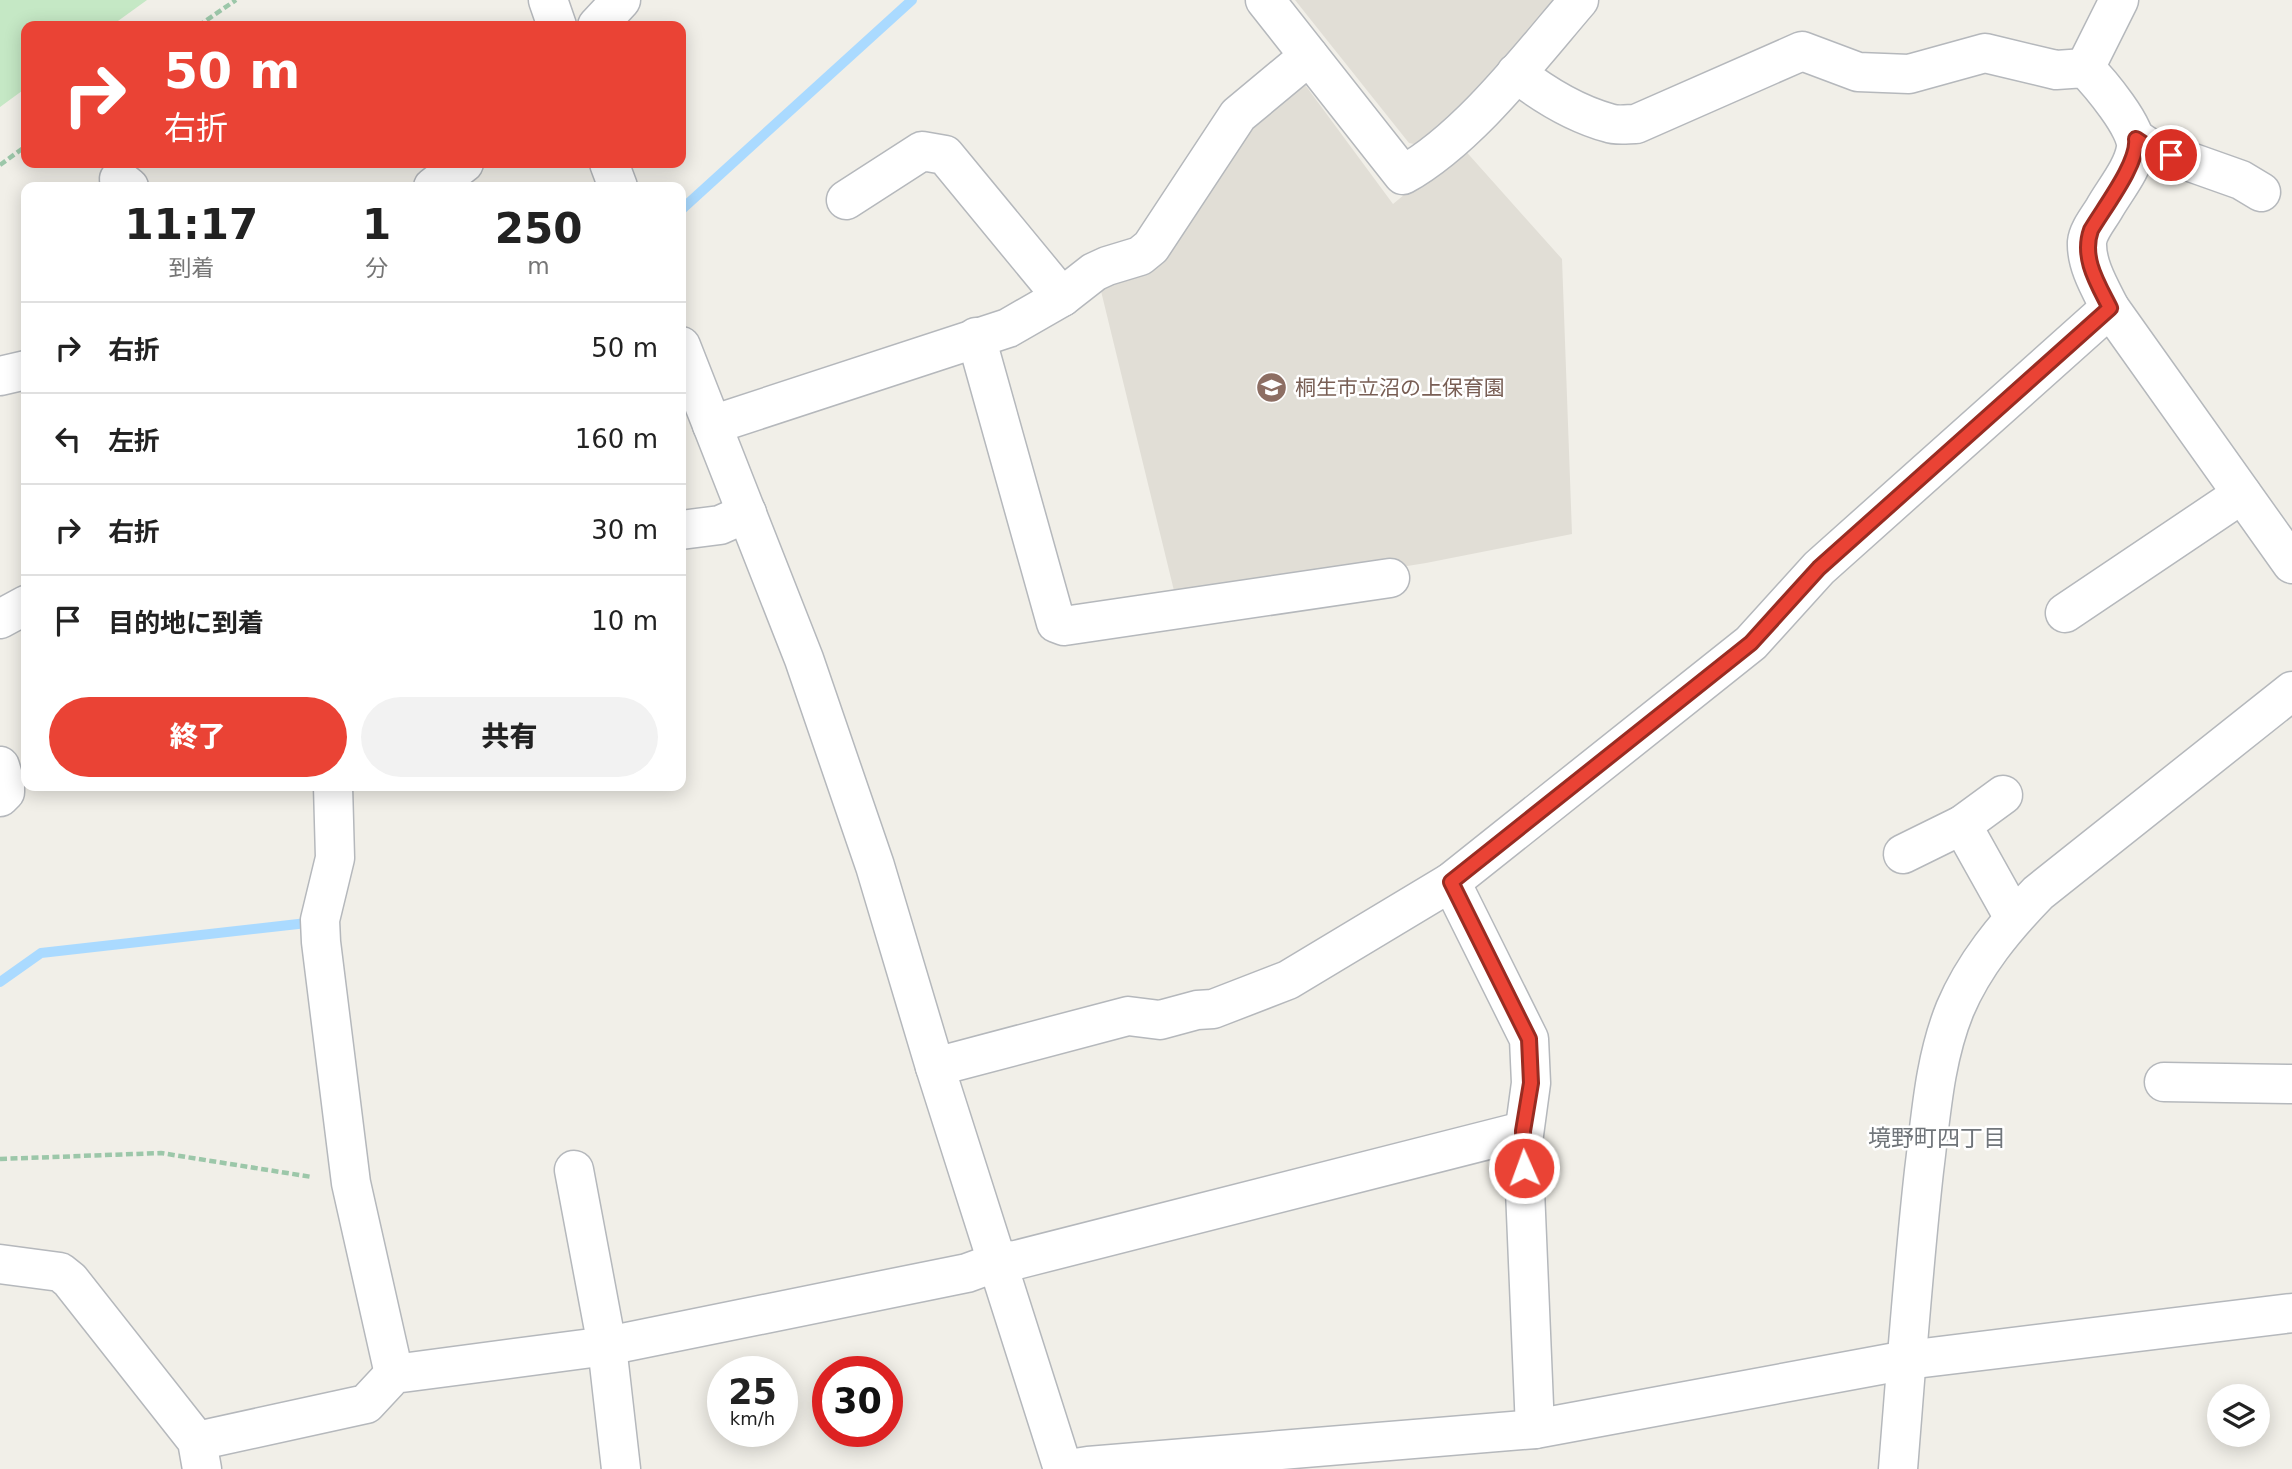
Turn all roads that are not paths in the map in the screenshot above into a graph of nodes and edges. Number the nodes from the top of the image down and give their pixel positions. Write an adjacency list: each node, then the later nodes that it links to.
1 (548, 0): 6 (street)
2 (621, 0): 7 (street)
3 (1265, 0): 8 (street)
4 (1579, 0): 10 (street)
5 (2119, 0): 9 (street)
6 (555, 21)
7 (602, 21)
8 (1310, 56): 10 (street); 16 (street)
9 (2085, 68): 10 (street); 11 (street)
10 (1516, 73)
11 (2136, 139): 14 (street); 17 (street)
12 (458, 168): 13 (street)
13 (439, 182)
14 (2261, 192)
15 (846, 200): 16 (street)
16 (1062, 297): 18 (street)
17 (2110, 308): 23 (street); 38 (street)
18 (976, 337): 22 (street); 27 (street)
19 (686, 359): 22 (street)
20 (21, 371): 21 (street)
21 (0, 376)
22 (712, 425): 24 (street)
23 (2242, 494): 26 (street); 29 (street)
24 (747, 513): 25 (street); 40 (street)
25 (686, 529)
26 (2292, 564)
27 (1390, 578)
28 (21, 608): 30 (street)
29 (2065, 614)
30 (0, 619)
31 (2292, 691): 39 (street)
32 (0, 766): 35 (street)
33 (333, 791): 50 (street)
34 (2003, 795): 36 (street)
35 (0, 797)
36 (1962, 825): 37 (street); 39 (street)
37 (1903, 854)
38 (1451, 882): 40 (street); 43 (street)
39 (2014, 918): 49 (street)
40 (935, 1067): 45 (street)
41 (2164, 1082): 42 (street)
42 (2292, 1084)
43 (1523, 1131): 45 (street); 51 (street)
44 (574, 1170): 48 (street)
45 (997, 1262): 48 (street); 53 (street)
46 (0, 1264): 52 (street)
47 (2292, 1313): 49 (street)
48 (607, 1346): 50 (street); 54 (street)
49 (1907, 1360): 51 (street); 55 (street)
50 (394, 1374): 52 (street)
51 (1535, 1429): 53 (street)
52 (199, 1455)
53 (1077, 1468)
54 (621, 1469)
55 (1898, 1469)

